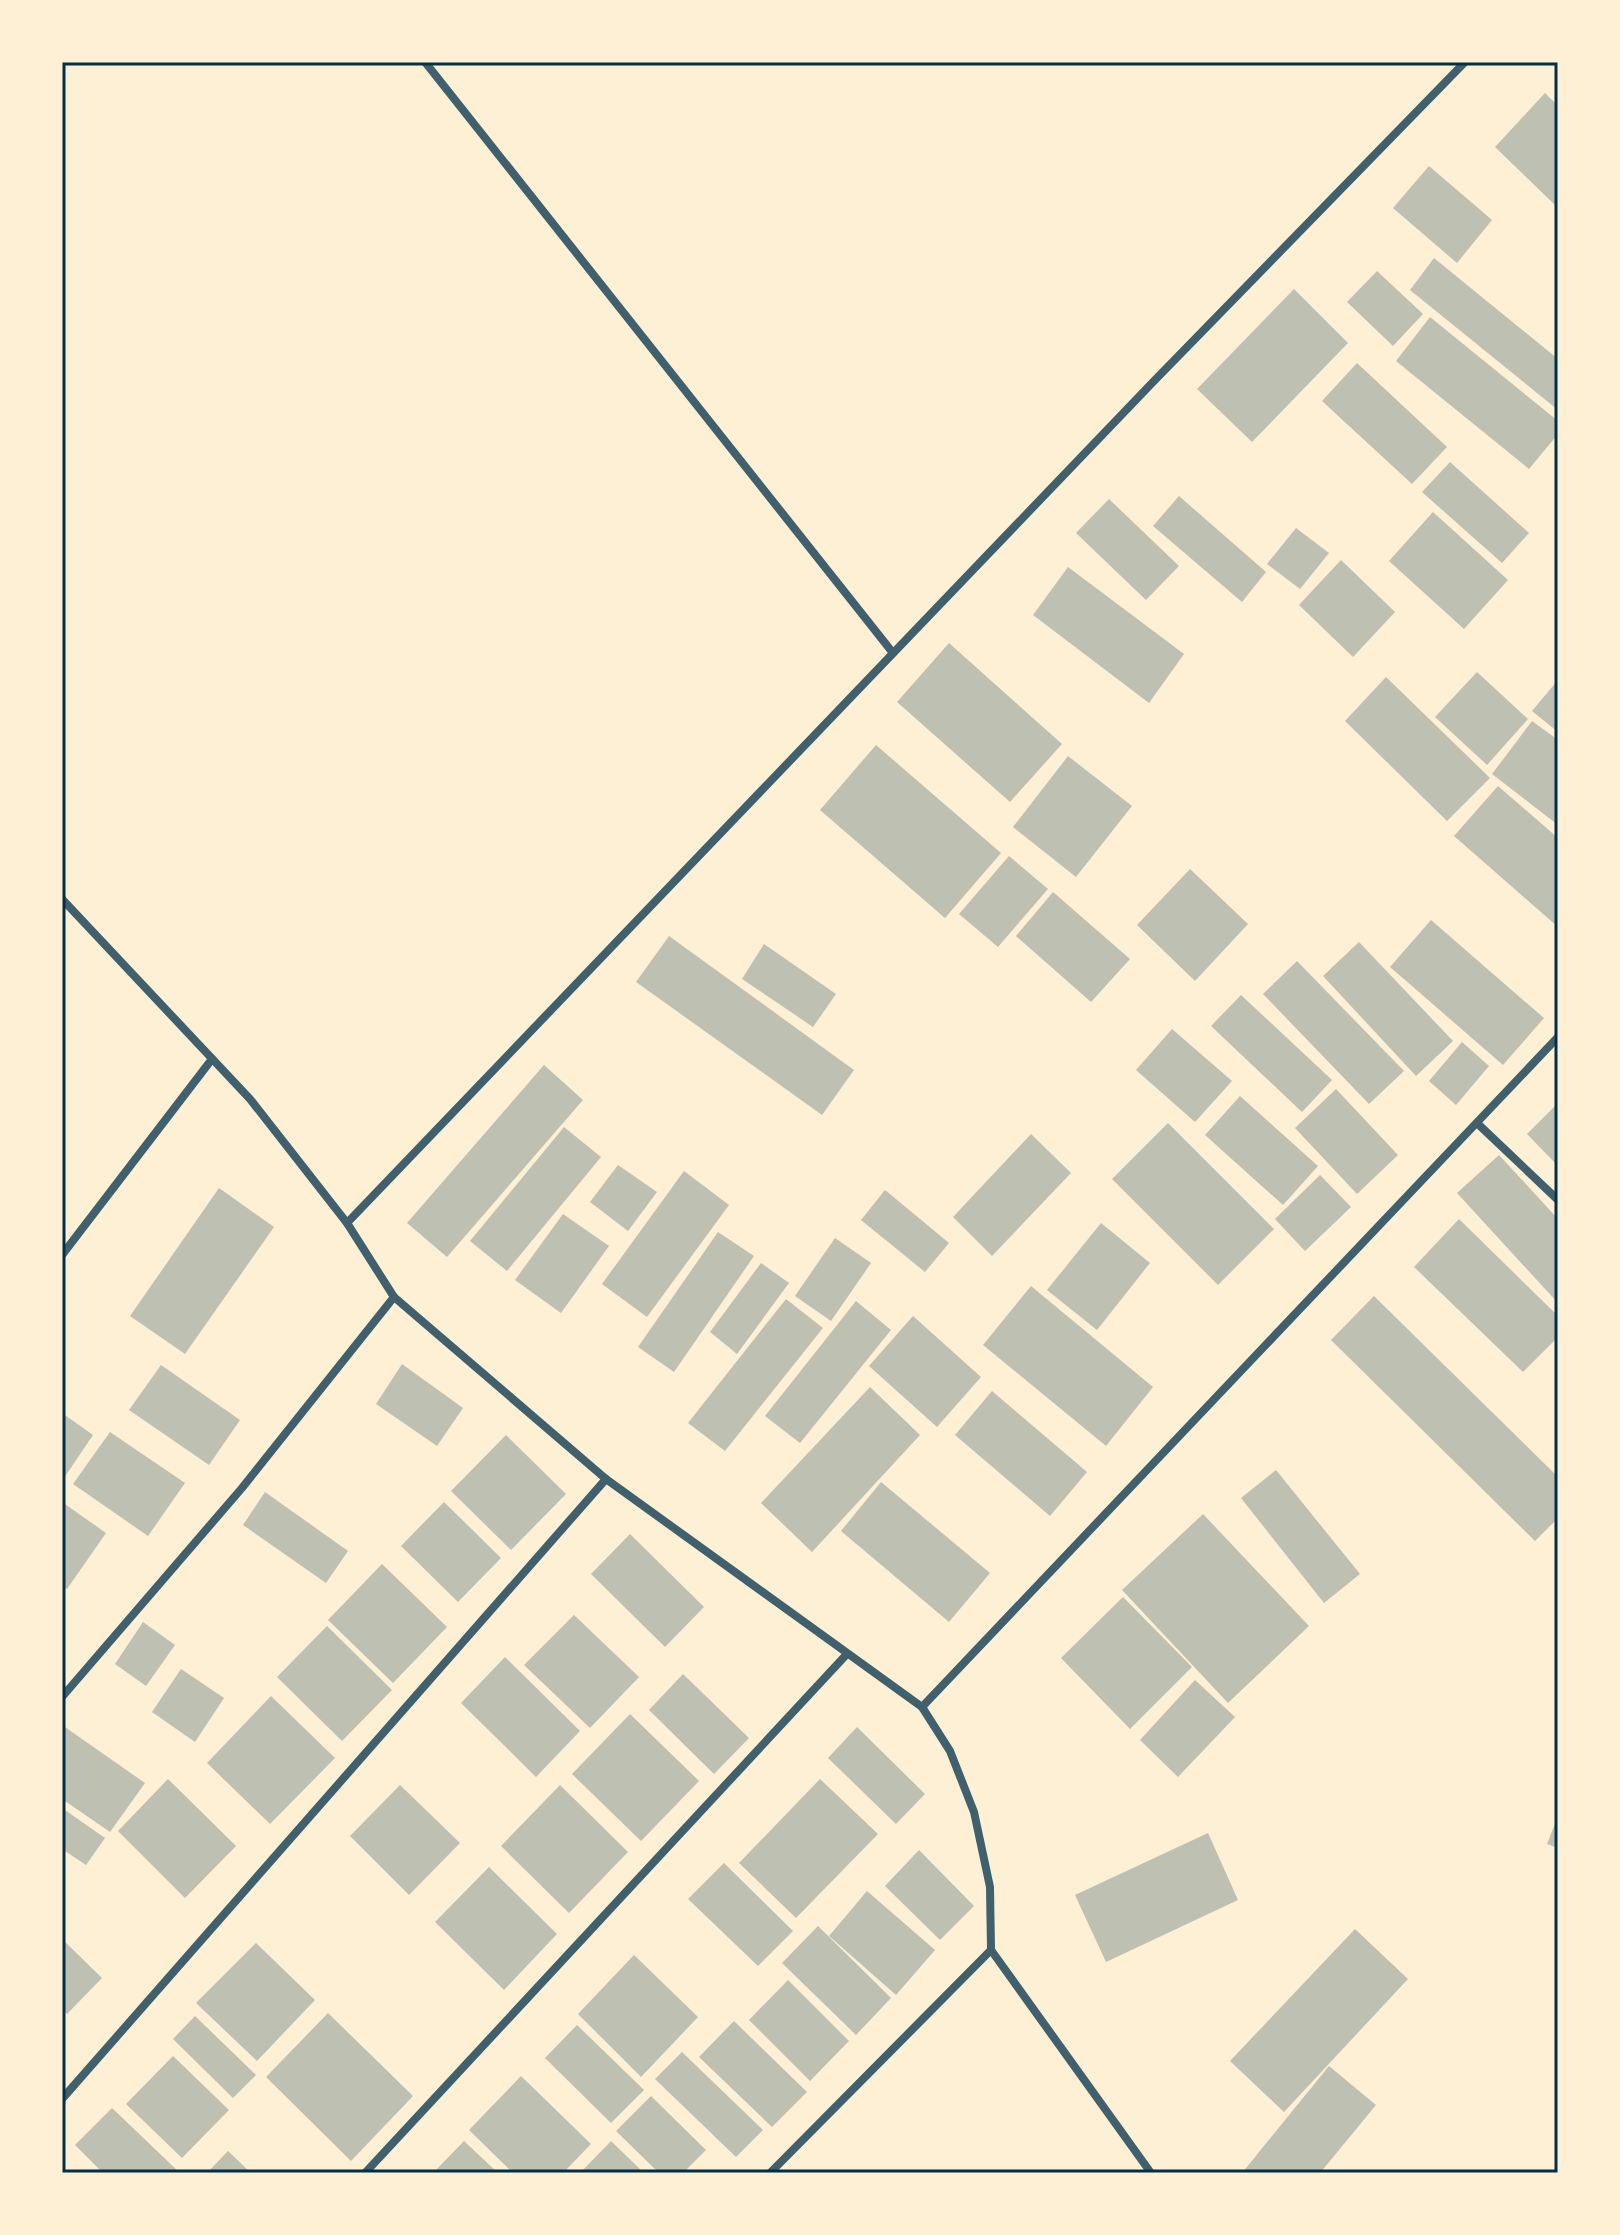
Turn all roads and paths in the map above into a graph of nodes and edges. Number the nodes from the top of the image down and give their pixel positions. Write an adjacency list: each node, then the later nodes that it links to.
1 (425, 62): 3 (street)
2 (1465, 62): 3 (street)
3 (893, 653): 9 (street)
4 (62, 899): 6 (street)
5 (1558, 1037): 7 (street)
6 (212, 1059): 9 (street); 10 (street)
7 (1478, 1124): 8 (street); 15 (street)
8 (1558, 1200)
9 (347, 1223): 11 (street)
10 (62, 1255)
11 (394, 1297): 12 (street); 14 (street)
12 (606, 1479): 13 (street); 17 (street)
13 (846, 1655): 15 (street); 18 (street)
14 (62, 1697)
15 (922, 1707): 16 (street)
16 (991, 1950): 19 (street); 20 (street)
17 (62, 2099)
18 (365, 2173)
19 (770, 2173)
20 (1151, 2173)

